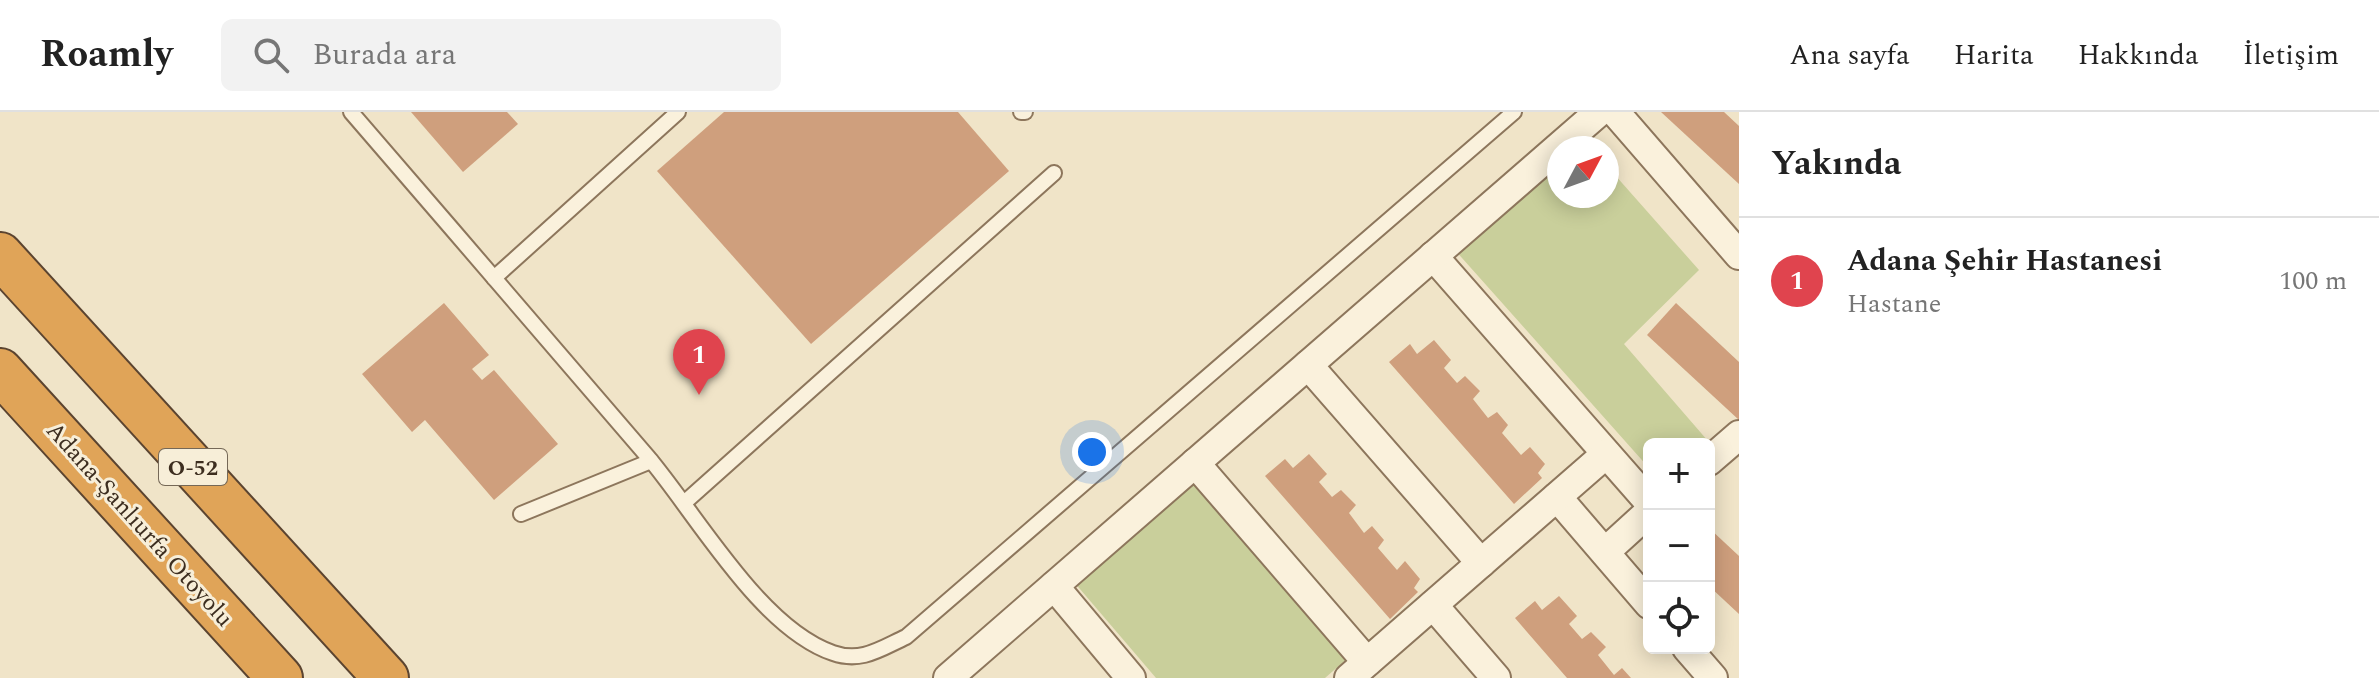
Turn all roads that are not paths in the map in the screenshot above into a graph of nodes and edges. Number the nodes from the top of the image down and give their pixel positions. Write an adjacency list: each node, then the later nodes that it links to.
1 (351, 112): 10 (lane)
2 (678, 112): 10 (lane)
3 (1514, 112): 20 (lane)
4 (1599, 112): 9 (street)
5 (1615, 112): 8 (street)
6 (1054, 173): 20 (lane)
7 (0, 255): 31 (highway, O-52)
8 (1739, 255)
9 (1433, 256): 11 (street); 14 (street)
10 (494, 278): 16 (lane)
11 (1308, 365): 17 (street); 24 (street)
12 (0, 371): 30 (highway, Adana-Şanlıurfa Otoyolu)
13 (1739, 435): 15 (street)
14 (1606, 454): 18 (street); 19 (street)
15 (1715, 456)
16 (651, 461): 20 (lane); 21 (lane)
17 (1195, 463): 25 (street); 29 (street)
18 (1643, 495)
19 (1557, 497): 23 (street); 24 (street)
20 (684, 503)
21 (521, 514)
22 (1643, 517): 23 (street)
23 (1605, 552): 26 (street)
24 (1481, 563): 27 (street)
25 (1054, 586): 32 (street); 33 (street)
26 (1643, 597)
27 (1433, 605): 29 (street); 34 (street)
28 (1692, 654): 35 (street)
29 (1358, 670)
30 (280, 678)
31 (386, 678)
32 (948, 678)
33 (1131, 678)
34 (1496, 678)
35 (1713, 678)

